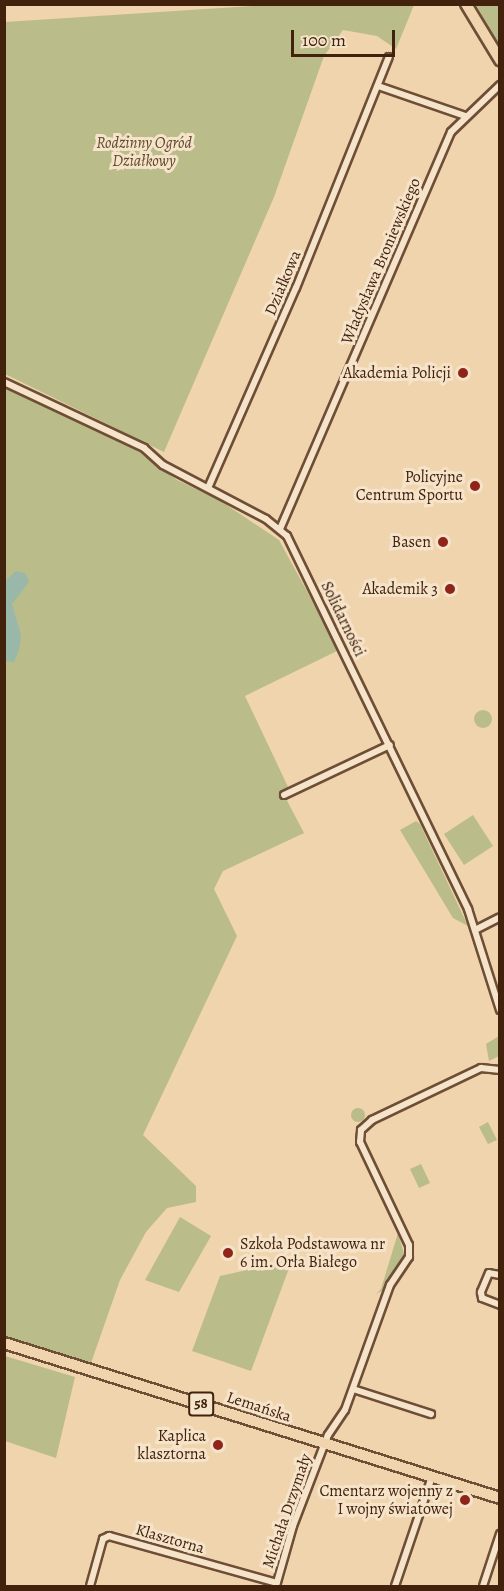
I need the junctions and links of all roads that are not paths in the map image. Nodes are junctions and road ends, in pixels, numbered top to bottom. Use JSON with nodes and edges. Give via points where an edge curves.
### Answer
{"nodes":[{"id":1,"x":466,"y":4,"type":"edge"},
{"id":2,"x":389,"y":57,"type":"dead end"},
{"id":3,"x":499,"y":60,"type":"edge"},
{"id":4,"x":500,"y":85,"type":"edge"},
{"id":5,"x":378,"y":86,"type":"junction"},
{"id":6,"x":465,"y":116,"type":"junction"},
{"id":7,"x":4,"y":382,"type":"edge"},
{"id":8,"x":208,"y":488,"type":"junction"},
{"id":9,"x":280,"y":529,"type":"junction"},
{"id":10,"x":390,"y":744,"type":"junction"},
{"id":11,"x":284,"y":795,"type":"dead end"},
{"id":12,"x":500,"y":917,"type":"edge"},
{"id":13,"x":475,"y":930,"type":"junction"},
{"id":14,"x":500,"y":1010,"type":"edge"},
{"id":15,"x":500,"y":1070,"type":"edge"},
{"id":16,"x":500,"y":1275,"type":"edge"},
{"id":17,"x":500,"y":1305,"type":"edge"},
{"id":18,"x":4,"y":1343,"type":"edge"},
{"id":19,"x":353,"y":1389,"type":"junction"},
{"id":20,"x":431,"y":1414,"type":"dead end"},
{"id":21,"x":324,"y":1444,"type":"junction"},
{"id":22,"x":432,"y":1477,"type":"junction"},
{"id":23,"x":500,"y":1498,"type":"edge"},
{"id":24,"x":500,"y":1534,"type":"edge"},
{"id":25,"x":276,"y":1585,"type":"edge"},
{"id":26,"x":484,"y":1586,"type":"edge"},
{"id":27,"x":90,"y":1587,"type":"edge"},
{"id":28,"x":395,"y":1587,"type":"edge"}],
"edges":[{"from":1,"to":3,"type":"main road"},
{"from":2,"to":5,"type":"street","name":"Działkowa"},
{"from":4,"to":6,"type":"street","name":"Władysława Broniewskiego"},
{"from":5,"to":6,"type":"street"},
{"from":5,"to":8,"type":"street","name":"Działkowa","via":[[296,288]]},
{"from":6,"to":9,"type":"street","name":"Władysława Broniewskiego","via":[[451,132]]},
{"from":7,"to":8,"type":"street","via":[[144,448],[164,465]]},
{"from":8,"to":9,"type":"street"},
{"from":9,"to":10,"type":"street","name":"Solidarności"},
{"from":10,"to":11,"type":"street"},
{"from":10,"to":13,"type":"street","name":"Solidarności"},
{"from":12,"to":13,"type":"street"},
{"from":13,"to":14,"type":"street","name":"Solidarności"},
{"from":15,"to":19,"type":"street","name":"Michała Drzymały","via":[[488,1066],[477,1070],[372,1120],[361,1130],[360,1142],[410,1250],[390,1285]]},
{"from":16,"to":17,"type":"street","via":[[486,1276],[481,1292],[482,1298]]},
{"from":18,"to":21,"type":"main road","name":"Lemańska","number":"58"},
{"from":19,"to":20,"type":"street"},
{"from":19,"to":21,"type":"street","name":"Michała Drzymały"},
{"from":21,"to":22,"type":"main road","name":"Lemańska","number":"58"},
{"from":21,"to":25,"type":"street","name":"Michała Drzymały"},
{"from":22,"to":23,"type":"main road","number":"58"},
{"from":22,"to":28,"type":"street"},
{"from":24,"to":26,"type":"street"},
{"from":25,"to":27,"type":"street","name":"Klasztorna","via":[[109,1536],[104,1539]]}]}
